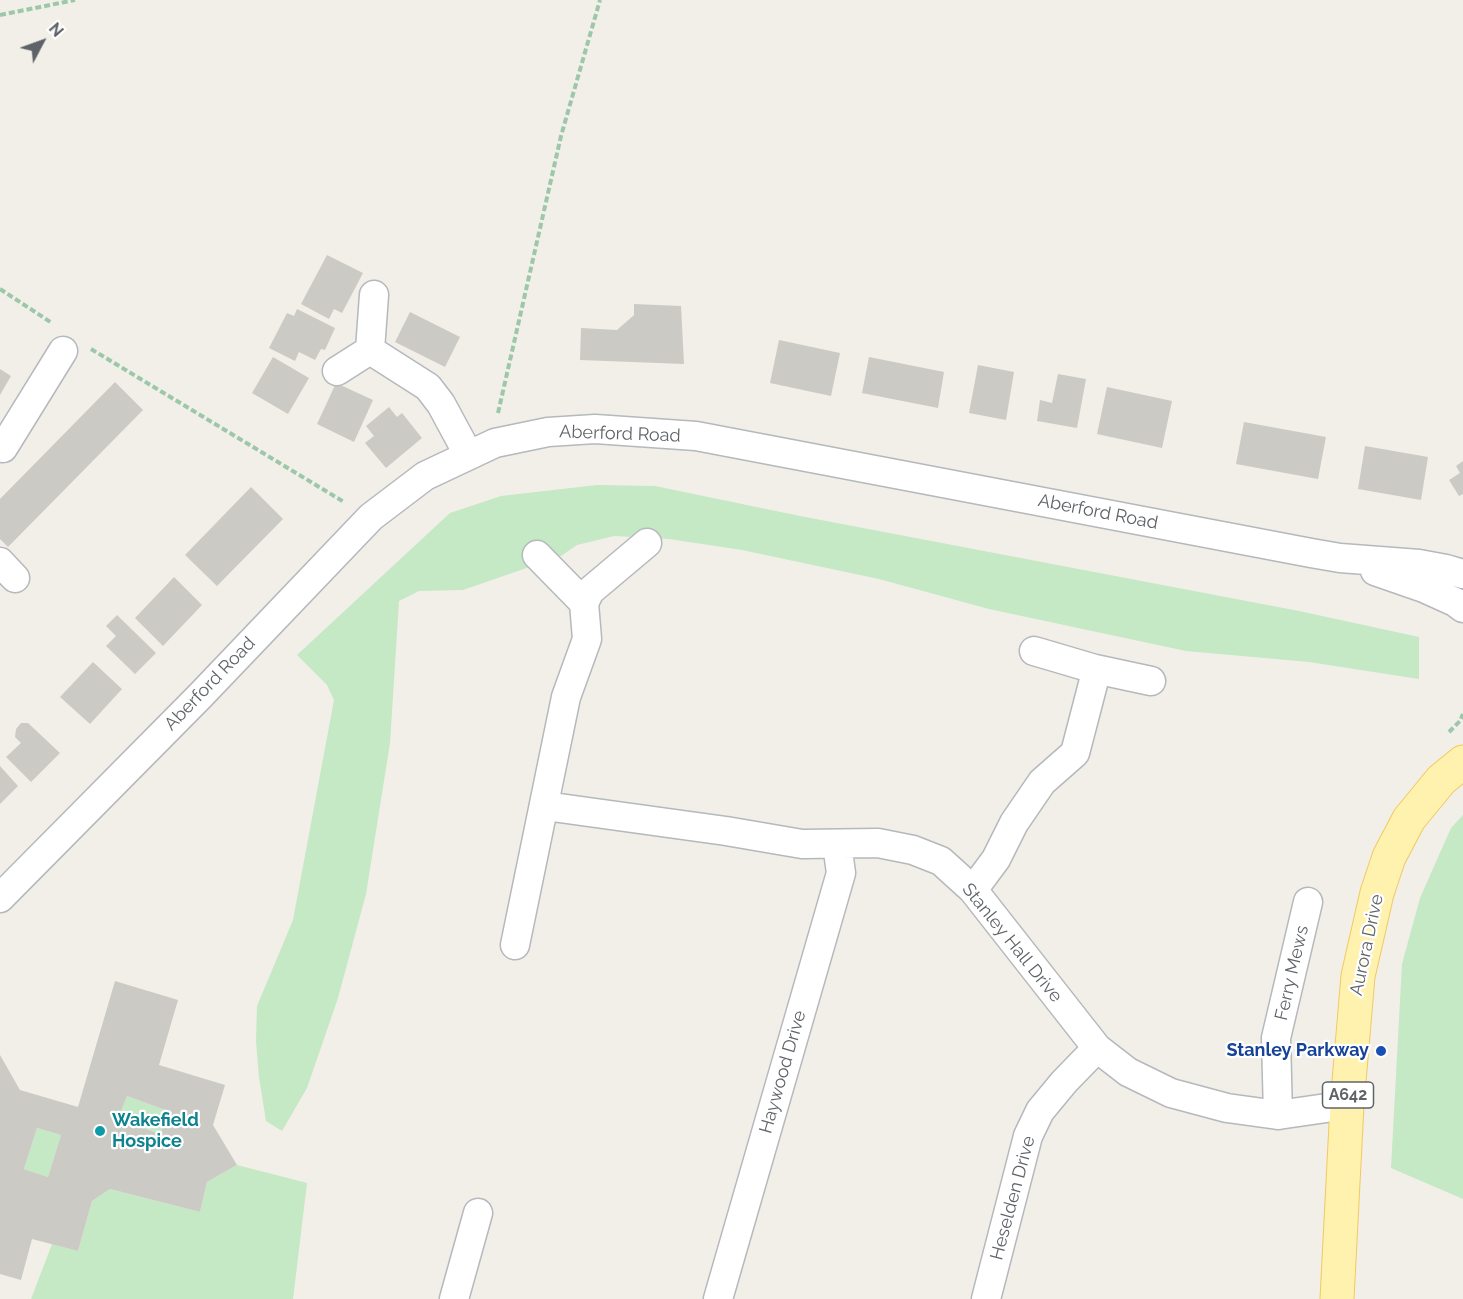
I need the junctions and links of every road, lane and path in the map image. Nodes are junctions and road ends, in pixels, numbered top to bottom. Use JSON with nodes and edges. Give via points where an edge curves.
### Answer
{"nodes":[{"id":1,"x":75,"y":0,"type":"edge"},
{"id":2,"x":600,"y":0,"type":"edge"},
{"id":3,"x":0,"y":15,"type":"edge"},
{"id":4,"x":0,"y":289,"type":"edge"},
{"id":5,"x":374,"y":295,"type":"dead end"},
{"id":6,"x":69,"y":341,"type":"junction"},
{"id":7,"x":370,"y":350,"type":"junction"},
{"id":8,"x":337,"y":371,"type":"dead end"},
{"id":9,"x":495,"y":443,"type":"junction"},
{"id":10,"x":1,"y":448,"type":"edge"},
{"id":11,"x":468,"y":454,"type":"junction"},
{"id":12,"x":371,"y":517,"type":"junction"},
{"id":13,"x":647,"y":543,"type":"dead end"},
{"id":14,"x":537,"y":555,"type":"dead end"},
{"id":15,"x":1340,"y":558,"type":"junction"},
{"id":16,"x":1463,"y":574,"type":"edge"},
{"id":17,"x":584,"y":603,"type":"junction"},
{"id":18,"x":1463,"y":608,"type":"edge"},
{"id":19,"x":1034,"y":651,"type":"dead end"},
{"id":20,"x":1095,"y":669,"type":"junction"},
{"id":21,"x":1151,"y":681,"type":"dead end"},
{"id":22,"x":1463,"y":762,"type":"edge"},
{"id":23,"x":545,"y":806,"type":"junction"},
{"id":24,"x":837,"y":844,"type":"junction"},
{"id":25,"x":973,"y":890,"type":"junction"},
{"id":26,"x":2,"y":894,"type":"edge"},
{"id":27,"x":1308,"y":902,"type":"dead end"},
{"id":28,"x":515,"y":945,"type":"dead end"},
{"id":29,"x":1097,"y":1048,"type":"junction"},
{"id":30,"x":1347,"y":1105,"type":"junction"},
{"id":31,"x":1278,"y":1115,"type":"junction"},
{"id":32,"x":478,"y":1213,"type":"dead end"},
{"id":33,"x":454,"y":1299,"type":"edge"},
{"id":34,"x":718,"y":1299,"type":"edge"},
{"id":35,"x":986,"y":1299,"type":"edge"},
{"id":36,"x":1337,"y":1299,"type":"edge"}],
"edges":[{"from":1,"to":3,"type":"path"},
{"from":2,"to":9,"type":"path","via":[[561,136],[495,428]]},
{"from":4,"to":6,"type":"path"},
{"from":5,"to":7,"type":"street"},
{"from":6,"to":10,"type":"street"},
{"from":6,"to":12,"type":"path"},
{"from":7,"to":8,"type":"street"},
{"from":7,"to":11,"type":"street","via":[[428,387]]},
{"from":9,"to":11,"type":"street","name":"Aberford Road"},
{"from":9,"to":15,"type":"street","name":"Aberford Road","via":[[548,432],[595,429],[696,436]]},
{"from":11,"to":12,"type":"street","name":"Aberford Road","via":[[425,476]]},
{"from":12,"to":26,"type":"street","name":"Aberford Road","via":[[200,696]]},
{"from":13,"to":17,"type":"street","via":[[590,591]]},
{"from":14,"to":17,"type":"street"},
{"from":15,"to":16,"type":"street","via":[[1419,564]]},
{"from":15,"to":18,"type":"street","via":[[1424,588]]},
{"from":17,"to":23,"type":"street","via":[[587,639],[566,698]]},
{"from":19,"to":20,"type":"street"},
{"from":20,"to":21,"type":"street"},
{"from":20,"to":25,"type":"street","via":[[1075,753],[1042,782],[1014,823],[996,860]]},
{"from":22,"to":30,"type":"main road","name":"Aurora Drive","number":"A642","via":[[1441,780],[1409,819],[1389,857],[1358,976]]},
{"from":23,"to":24,"type":"street","name":"Stanley Hall Drive","via":[[802,844]]},
{"from":23,"to":28,"type":"street"},
{"from":24,"to":25,"type":"street","name":"Stanley Hall Drive","via":[[878,843],[913,850],[940,861]]},
{"from":24,"to":34,"type":"street","name":"Haywood Drive","via":[[840,873]]},
{"from":25,"to":29,"type":"street","name":"Stanley Hall Drive"},
{"from":27,"to":31,"type":"street","name":"Ferry Mews","via":[[1276,1038]]},
{"from":29,"to":31,"type":"street","name":"Stanley Hall Drive","via":[[1128,1072],[1171,1093],[1227,1108]]},
{"from":29,"to":35,"type":"street","name":"Heselden Drive","via":[[1040,1111],[1028,1136]]},
{"from":30,"to":31,"type":"street","name":"Stanley Hall Drive"},
{"from":30,"to":36,"type":"main road","name":"Aurora Drive","number":"A642"},
{"from":32,"to":33,"type":"street"}]}
